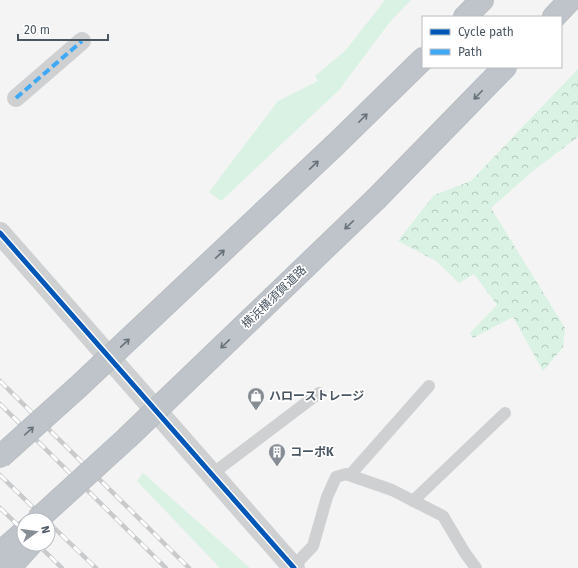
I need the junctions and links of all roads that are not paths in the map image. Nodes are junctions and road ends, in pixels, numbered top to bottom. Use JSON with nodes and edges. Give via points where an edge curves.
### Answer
{"nodes":[{"id":1,"x":482,"y":0,"type":"edge"},
{"id":2,"x":570,"y":0,"type":"edge"},
{"id":3,"x":466,"y":16,"type":"edge"},
{"id":4,"x":555,"y":16,"type":"edge"},
{"id":5,"x":82,"y":41,"type":"dead end"},
{"id":6,"x":422,"y":60,"type":"edge"},
{"id":7,"x":504,"y":68,"type":"edge"},
{"id":8,"x":16,"y":98,"type":"dead end"},
{"id":9,"x":0,"y":233,"type":"edge"},
{"id":10,"x":429,"y":386,"type":"dead end"},
{"id":11,"x":320,"y":393,"type":"dead end"},
{"id":12,"x":505,"y":413,"type":"dead end"},
{"id":13,"x":127,"y":438,"type":"junction"},
{"id":14,"x":0,"y":457,"type":"edge"},
{"id":15,"x":212,"y":474,"type":"junction"},
{"id":16,"x":350,"y":475,"type":"junction"},
{"id":17,"x":412,"y":500,"type":"junction"},
{"id":18,"x":46,"y":512,"type":"edge"},
{"id":19,"x":56,"y":516,"type":"edge"},
{"id":20,"x":16,"y":539,"type":"edge"},
{"id":21,"x":24,"y":552,"type":"edge"},
{"id":22,"x":0,"y":553,"type":"edge"},
{"id":23,"x":9,"y":568,"type":"edge"},
{"id":24,"x":293,"y":568,"type":"edge"},
{"id":25,"x":476,"y":568,"type":"edge"}],
"edges":[{"from":1,"to":3,"type":"highway"},
{"from":2,"to":4,"type":"highway"},
{"from":5,"to":8,"type":"street"},
{"from":14,"to":6,"type":"highway","one_way":true,"bridge":true,"via":[[78,387]]},
{"from":7,"to":13,"type":"highway","name":"横浜横須賀道路","one_way":true,"bridge":true,"via":[[377,198]]},
{"from":9,"to":15,"type":"street"},
{"from":10,"to":16,"type":"lane"},
{"from":11,"to":15,"type":"lane"},
{"from":12,"to":17,"type":"lane"},
{"from":13,"to":18,"type":"highway","name":"横浜横須賀道路","bridge":true},
{"from":13,"to":19,"type":"highway","bridge":true},
{"from":15,"to":24,"type":"street"},
{"from":16,"to":17,"type":"lane"},
{"from":16,"to":24,"type":"lane","via":[[336,477],[327,497],[313,546]]},
{"from":17,"to":25,"type":"lane","via":[[443,516]]},
{"from":20,"to":22,"type":"highway"},
{"from":21,"to":23,"type":"highway"}]}
